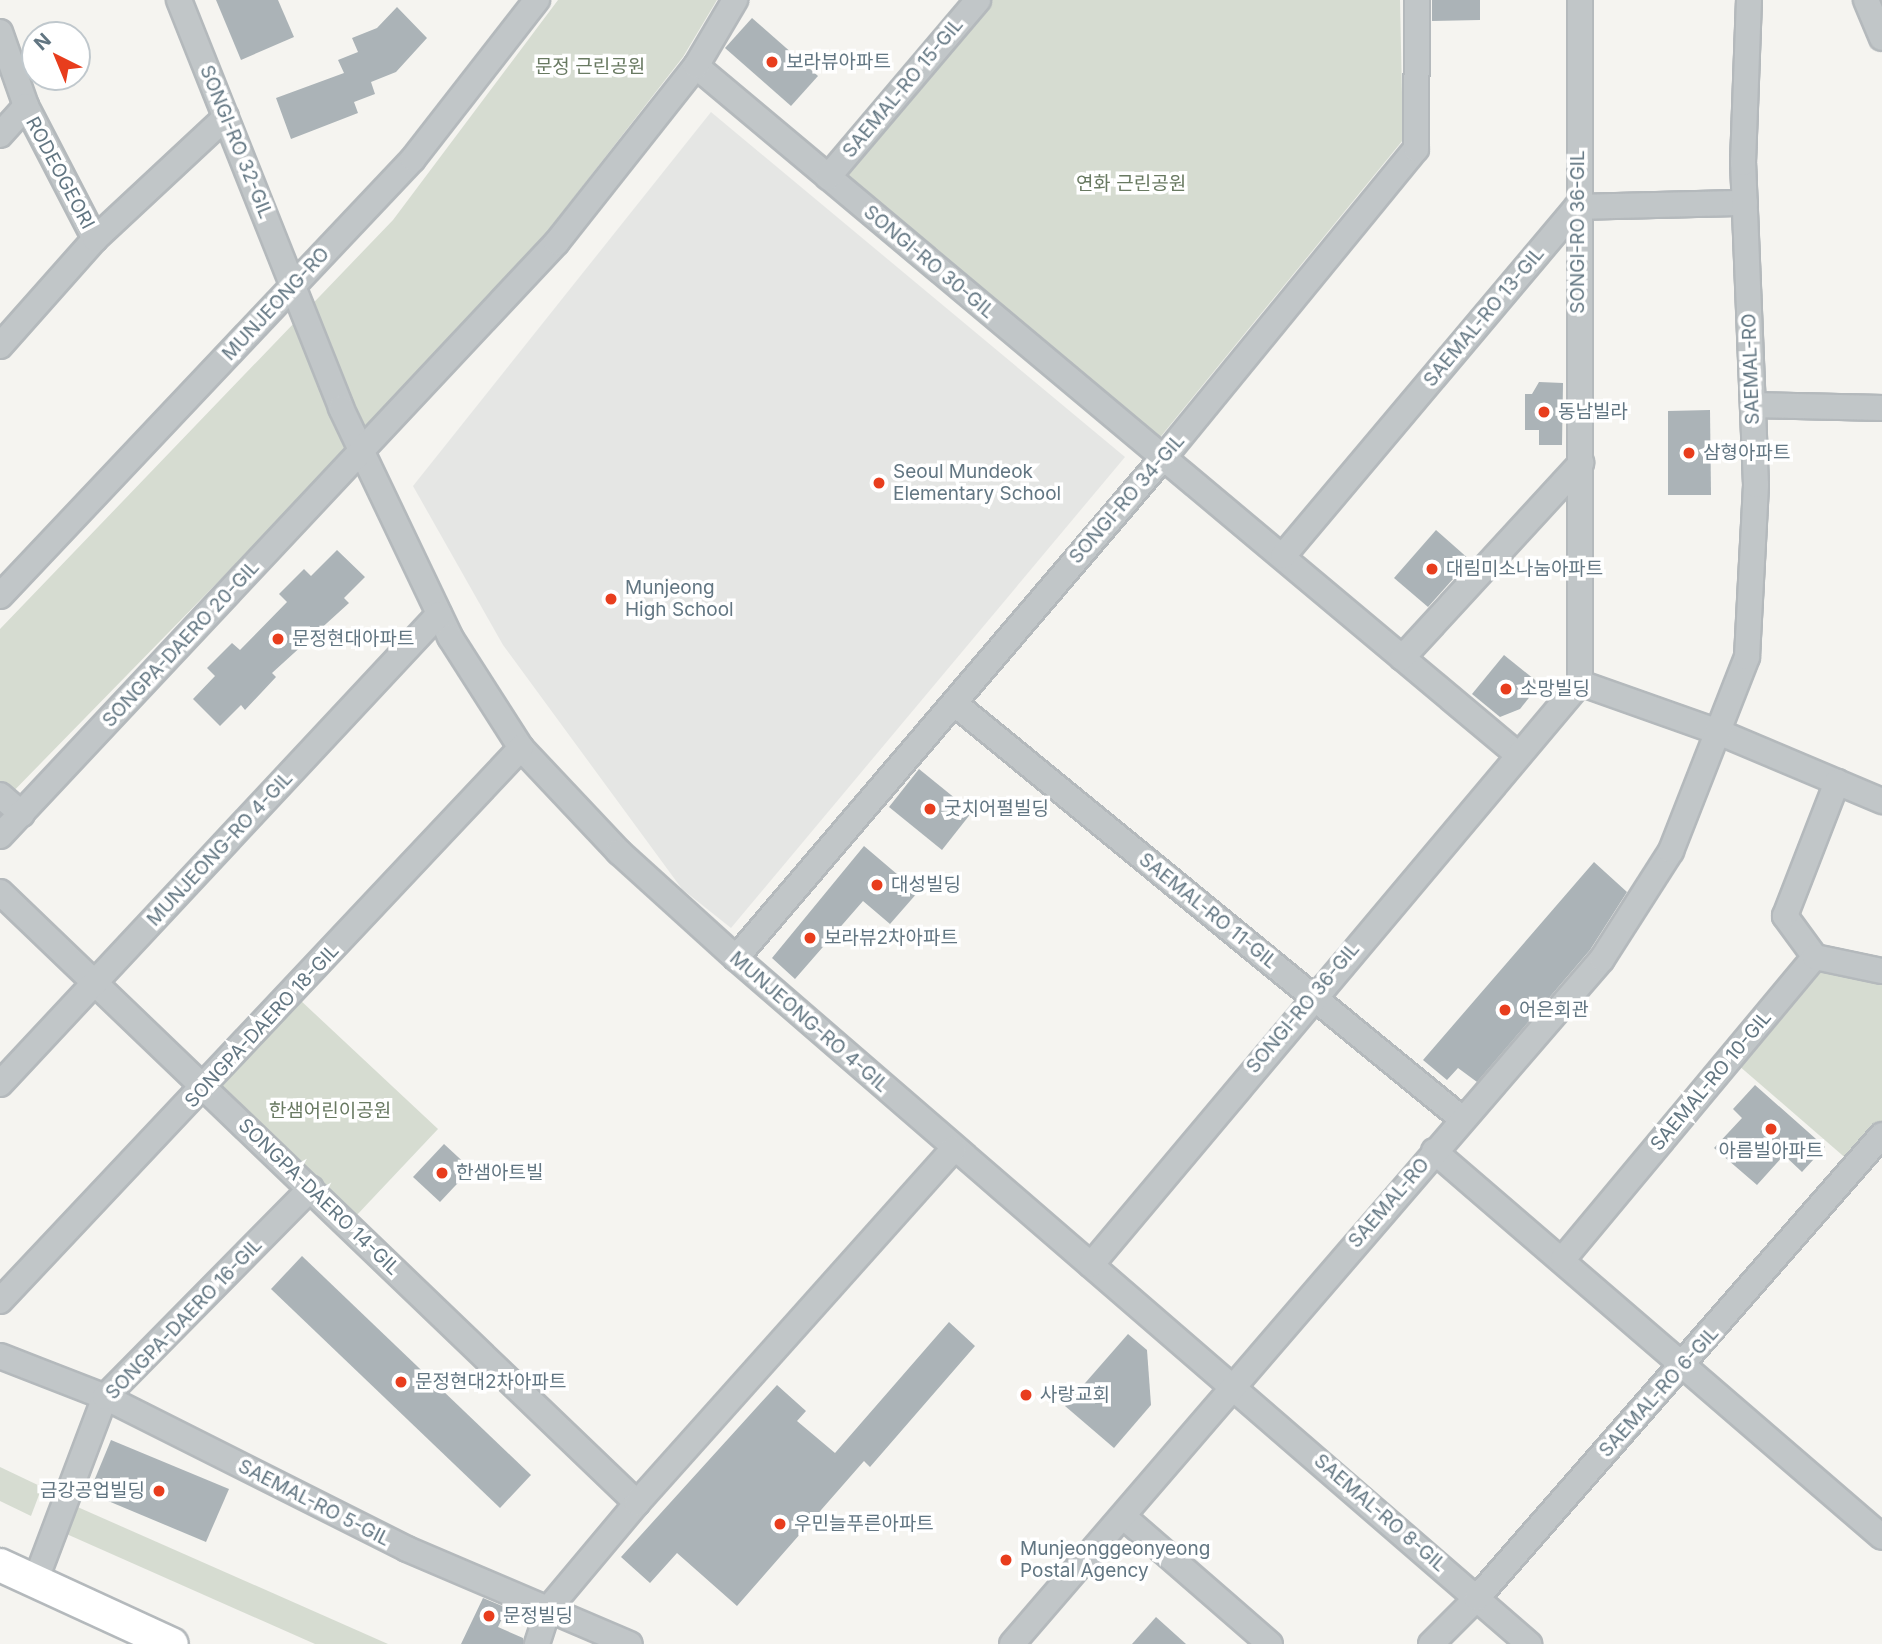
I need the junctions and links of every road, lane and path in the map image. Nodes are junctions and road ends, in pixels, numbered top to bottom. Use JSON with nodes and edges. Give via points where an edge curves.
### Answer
{"nodes":[{"id":1,"x":179,"y":0,"type":"edge"},
{"id":2,"x":537,"y":0,"type":"edge"},
{"id":3,"x":735,"y":0,"type":"edge"},
{"id":4,"x":978,"y":0,"type":"edge"},
{"id":5,"x":1417,"y":0,"type":"edge"},
{"id":6,"x":1580,"y":0,"type":"edge"},
{"id":7,"x":1749,"y":0,"type":"edge"},
{"id":8,"x":1866,"y":0,"type":"edge"},
{"id":9,"x":0,"y":32,"type":"edge"},
{"id":10,"x":1882,"y":38,"type":"edge"},
{"id":11,"x":696,"y":66,"type":"junction"},
{"id":12,"x":26,"y":106,"type":"junction"},
{"id":13,"x":226,"y":117,"type":"junction"},
{"id":14,"x":0,"y":135,"type":"edge"},
{"id":15,"x":828,"y":177,"type":"junction"},
{"id":16,"x":1745,"y":203,"type":"junction"},
{"id":17,"x":1577,"y":206,"type":"junction"},
{"id":18,"x":95,"y":239,"type":"junction"},
{"id":19,"x":294,"y":285,"type":"junction"},
{"id":20,"x":0,"y":346,"type":"edge"},
{"id":21,"x":1753,"y":405,"type":"junction"},
{"id":22,"x":1882,"y":408,"type":"edge"},
{"id":23,"x":362,"y":451,"type":"junction"},
{"id":24,"x":1163,"y":458,"type":"junction"},
{"id":25,"x":1581,"y":463,"type":"junction"},
{"id":26,"x":1283,"y":556,"type":"junction"},
{"id":27,"x":3,"y":586,"type":"edge"},
{"id":28,"x":439,"y":614,"type":"junction"},
{"id":29,"x":1402,"y":658,"type":"junction"},
{"id":30,"x":1580,"y":683,"type":"junction"},
{"id":31,"x":954,"y":702,"type":"junction"},
{"id":32,"x":1721,"y":733,"type":"junction"},
{"id":33,"x":521,"y":748,"type":"junction"},
{"id":34,"x":1517,"y":754,"type":"junction"},
{"id":35,"x":1837,"y":782,"type":"junction"},
{"id":36,"x":0,"y":794,"type":"edge"},
{"id":37,"x":1882,"y":801,"type":"edge"},
{"id":38,"x":22,"y":814,"type":"junction"},
{"id":39,"x":0,"y":836,"type":"edge"},
{"id":40,"x":0,"y":892,"type":"edge"},
{"id":41,"x":1815,"y":957,"type":"junction"},
{"id":42,"x":736,"y":958,"type":"junction"},
{"id":43,"x":1882,"y":971,"type":"edge"},
{"id":44,"x":93,"y":985,"type":"junction"},
{"id":45,"x":1313,"y":997,"type":"junction"},
{"id":46,"x":0,"y":1084,"type":"edge"},
{"id":47,"x":205,"y":1088,"type":"junction"},
{"id":48,"x":1462,"y":1119,"type":"junction"},
{"id":49,"x":1882,"y":1135,"type":"edge"},
{"id":50,"x":954,"y":1149,"type":"junction"},
{"id":51,"x":1434,"y":1151,"type":"junction"},
{"id":52,"x":311,"y":1188,"type":"junction"},
{"id":53,"x":1563,"y":1259,"type":"junction"},
{"id":54,"x":1091,"y":1265,"type":"junction"},
{"id":55,"x":0,"y":1301,"type":"edge"},
{"id":56,"x":0,"y":1356,"type":"edge"},
{"id":57,"x":1685,"y":1364,"type":"junction"},
{"id":58,"x":1231,"y":1384,"type":"junction"},
{"id":59,"x":104,"y":1397,"type":"junction"},
{"id":60,"x":637,"y":1503,"type":"junction"},
{"id":61,"x":1125,"y":1518,"type":"junction"},
{"id":62,"x":1882,"y":1537,"type":"edge"},
{"id":63,"x":0,"y":1565,"type":"edge"},
{"id":64,"x":35,"y":1582,"type":"junction"},
{"id":65,"x":1477,"y":1598,"type":"junction"},
{"id":66,"x":550,"y":1608,"type":"junction"},
{"id":67,"x":172,"y":1644,"type":"edge"},
{"id":68,"x":537,"y":1644,"type":"edge"},
{"id":69,"x":630,"y":1644,"type":"edge"},
{"id":70,"x":1012,"y":1644,"type":"edge"},
{"id":71,"x":1270,"y":1644,"type":"edge"},
{"id":72,"x":1431,"y":1644,"type":"edge"},
{"id":73,"x":1529,"y":1644,"type":"edge"}],
"edges":[{"from":1,"to":13,"type":"street","name":"SONGI-RO 32-GIL"},
{"from":2,"to":19,"type":"street","name":"MUNJEONG-RO","via":[[413,159]]},
{"from":3,"to":11,"type":"street"},
{"from":4,"to":15,"type":"street","name":"SAEMAL-RO 15-GIL"},
{"from":5,"to":24,"type":"street","name":"SONGI-RO 34-GIL","via":[[1416,149]]},
{"from":6,"to":17,"type":"street","name":"SONGI-RO 36-GIL"},
{"from":7,"to":16,"type":"street","name":"SAEMAL-RO"},
{"from":8,"to":10,"type":"street"},
{"from":9,"to":12,"type":"street","name":"RODEOGEORI"},
{"from":11,"to":15,"type":"street","name":"SONGI-RO 30-GIL"},
{"from":11,"to":23,"type":"street","via":[[557,242]]},
{"from":12,"to":14,"type":"street"},
{"from":12,"to":18,"type":"street","name":"RODEOGEORI"},
{"from":13,"to":18,"type":"street"},
{"from":13,"to":19,"type":"street","name":"SONGI-RO 32-GIL"},
{"from":15,"to":24,"type":"street","name":"SONGI-RO 30-GIL"},
{"from":16,"to":17,"type":"street"},
{"from":16,"to":21,"type":"street","name":"SAEMAL-RO"},
{"from":17,"to":25,"type":"street","name":"SONGI-RO 36-GIL"},
{"from":17,"to":26,"type":"street","name":"SAEMAL-RO 13-GIL"},
{"from":18,"to":20,"type":"street"},
{"from":19,"to":23,"type":"street","name":"MUNJEONG-RO 4-GIL"},
{"from":19,"to":27,"type":"street","name":"MUNJEONG-RO"},
{"from":21,"to":22,"type":"street"},
{"from":21,"to":32,"type":"street","name":"SAEMAL-RO","via":[[1756,485],[1747,657]]},
{"from":23,"to":28,"type":"street","name":"MUNJEONG-RO 4-GIL"},
{"from":23,"to":38,"type":"street","name":"SONGPA-DAERO 20-GIL"},
{"from":24,"to":26,"type":"street"},
{"from":24,"to":31,"type":"street","name":"SONGI-RO 34-GIL"},
{"from":25,"to":29,"type":"street"},
{"from":25,"to":30,"type":"street","name":"SONGI-RO 36-GIL"},
{"from":26,"to":29,"type":"street"},
{"from":28,"to":33,"type":"street","name":"MUNJEONG-RO 4-GIL"},
{"from":28,"to":44,"type":"street","name":"MUNJEONG-RO 4-GIL"},
{"from":29,"to":34,"type":"street"},
{"from":30,"to":32,"type":"street"},
{"from":30,"to":34,"type":"street","name":"SONGI-RO 36-GIL"},
{"from":31,"to":42,"type":"street","name":"SONGI-RO 34-GIL"},
{"from":31,"to":45,"type":"street","name":"SAEMAL-RO 11-GIL"},
{"from":32,"to":35,"type":"street"},
{"from":32,"to":48,"type":"street","name":"SAEMAL-RO","via":[[1671,851],[1602,959]]},
{"from":33,"to":42,"type":"street","name":"MUNJEONG-RO 4-GIL","via":[[619,852]]},
{"from":33,"to":47,"type":"street","name":"SONGPA-DAERO 18-GIL"},
{"from":34,"to":45,"type":"street","name":"SONGI-RO 36-GIL"},
{"from":35,"to":37,"type":"street"},
{"from":35,"to":41,"type":"street","via":[[1785,916]]},
{"from":36,"to":38,"type":"street"},
{"from":38,"to":39,"type":"street","name":"SONGPA-DAERO 20-GIL"},
{"from":40,"to":44,"type":"street","name":"SONGPA-DAERO 14-GIL"},
{"from":41,"to":43,"type":"street"},
{"from":41,"to":53,"type":"street","name":"SAEMAL-RO 10-GIL"},
{"from":42,"to":50,"type":"street","name":"MUNJEONG-RO 4-GIL"},
{"from":44,"to":46,"type":"street","name":"MUNJEONG-RO 4-GIL"},
{"from":44,"to":47,"type":"street","name":"SONGPA-DAERO 14-GIL"},
{"from":45,"to":48,"type":"street","name":"SAEMAL-RO 11-GIL"},
{"from":45,"to":54,"type":"street","name":"SONGI-RO 36-GIL"},
{"from":47,"to":52,"type":"street","name":"SONGPA-DAERO 14-GIL"},
{"from":47,"to":55,"type":"street","name":"SONGPA-DAERO 18-GIL"},
{"from":48,"to":51,"type":"street","name":"SAEMAL-RO"},
{"from":49,"to":57,"type":"street","name":"SAEMAL-RO 6-GIL"},
{"from":50,"to":54,"type":"street","name":"MUNJEONG-RO 4-GIL"},
{"from":50,"to":60,"type":"street"},
{"from":51,"to":53,"type":"street"},
{"from":51,"to":58,"type":"street","name":"SAEMAL-RO"},
{"from":52,"to":59,"type":"street","name":"SONGPA-DAERO 16-GIL"},
{"from":52,"to":60,"type":"street","name":"SONGPA-DAERO 14-GIL"},
{"from":53,"to":57,"type":"street"},
{"from":54,"to":58,"type":"street","name":"MUNJEONG-RO 4-GIL"},
{"from":56,"to":59,"type":"street","name":"SAEMAL-RO 5-GIL"},
{"from":57,"to":62,"type":"street"},
{"from":57,"to":65,"type":"street","name":"SAEMAL-RO 6-GIL"},
{"from":58,"to":61,"type":"street","name":"SAEMAL-RO"},
{"from":58,"to":65,"type":"street","name":"SAEMAL-RO 8-GIL"},
{"from":59,"to":64,"type":"street","name":"SONGPA-DAERO 16-GIL"},
{"from":59,"to":66,"type":"street","name":"SAEMAL-RO 5-GIL","via":[[407,1549]]},
{"from":60,"to":66,"type":"street"},
{"from":61,"to":70,"type":"street","name":"SAEMAL-RO"},
{"from":61,"to":71,"type":"street"},
{"from":63,"to":64,"type":"main road"},
{"from":64,"to":67,"type":"main road"},
{"from":65,"to":72,"type":"street","name":"SAEMAL-RO 6-GIL"},
{"from":65,"to":73,"type":"street","name":"SAEMAL-RO 8-GIL"},
{"from":66,"to":68,"type":"street"},
{"from":66,"to":69,"type":"street","name":"SAEMAL-RO 5-GIL"}]}
